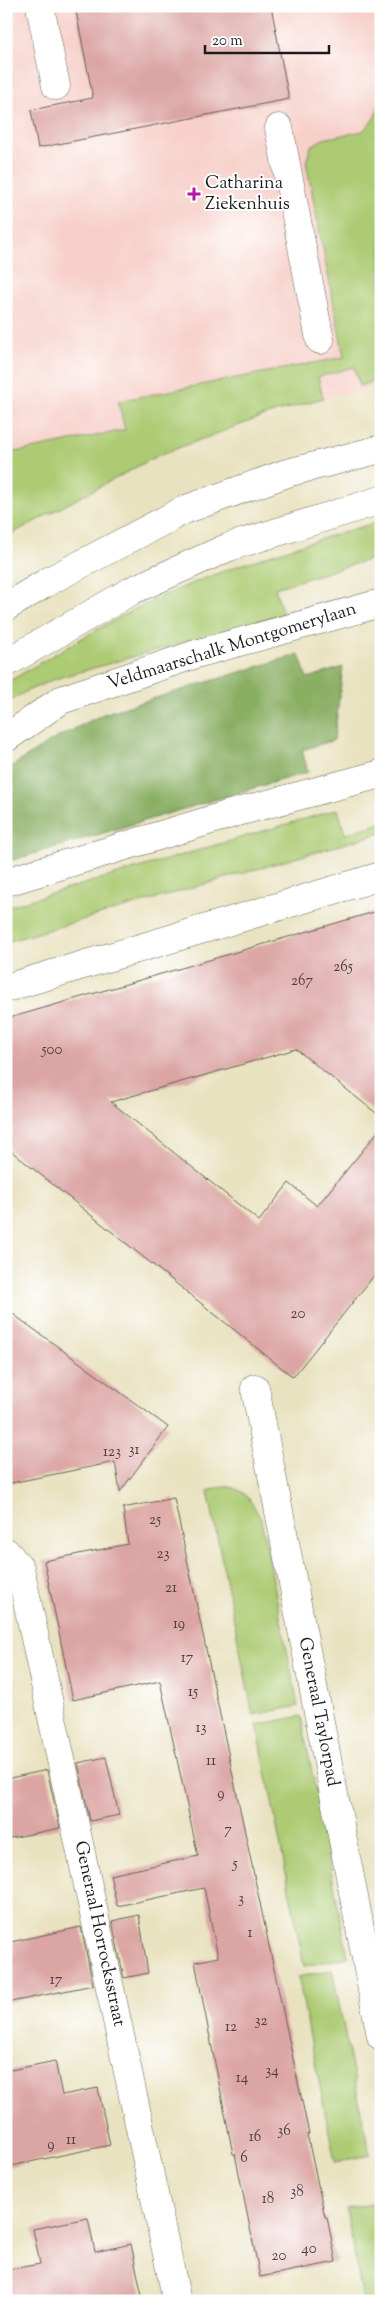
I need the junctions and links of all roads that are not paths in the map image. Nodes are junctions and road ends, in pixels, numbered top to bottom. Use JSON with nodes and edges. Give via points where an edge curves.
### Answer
{"nodes":[{"id":1,"x":40,"y":6,"type":"edge"},
{"id":2,"x":56,"y":86,"type":"dead end"},
{"id":3,"x":279,"y":128,"type":"dead end"},
{"id":4,"x":320,"y":340,"type":"dead end"},
{"id":5,"x":381,"y":449,"type":"edge"},
{"id":6,"x":381,"y":500,"type":"edge"},
{"id":7,"x":381,"y":603,"type":"edge"},
{"id":8,"x":6,"y":607,"type":"edge"},
{"id":9,"x":6,"y":663,"type":"edge"},
{"id":10,"x":6,"y":738,"type":"edge"},
{"id":11,"x":381,"y":774,"type":"edge"},
{"id":12,"x":381,"y":876,"type":"edge"},
{"id":13,"x":6,"y":882,"type":"edge"},
{"id":14,"x":6,"y":988,"type":"edge"},
{"id":15,"x":255,"y":1388,"type":"dead end"},
{"id":16,"x":13,"y":1560,"type":"edge"},
{"id":17,"x":381,"y":2036,"type":"edge"},
{"id":18,"x":176,"y":2301,"type":"edge"}],
"edges":[{"from":1,"to":2,"type":"street"},
{"from":3,"to":4,"type":"street"},
{"from":5,"to":8,"type":"street","via":[[287,473],[184,510]]},
{"from":6,"to":9,"type":"street","via":[[229,547],[133,590]]},
{"from":7,"to":10,"type":"street","name":"Veldmaarschalk Montgomerylaan","via":[[196,654],[61,700]]},
{"from":11,"to":13,"type":"street","via":[[234,813]]},
{"from":12,"to":14,"type":"street"},
{"from":15,"to":17,"type":"street","name":"Generaal Taylorpad"},
{"from":16,"to":18,"type":"street","name":"Generaal Horrocksstraat"}]}
